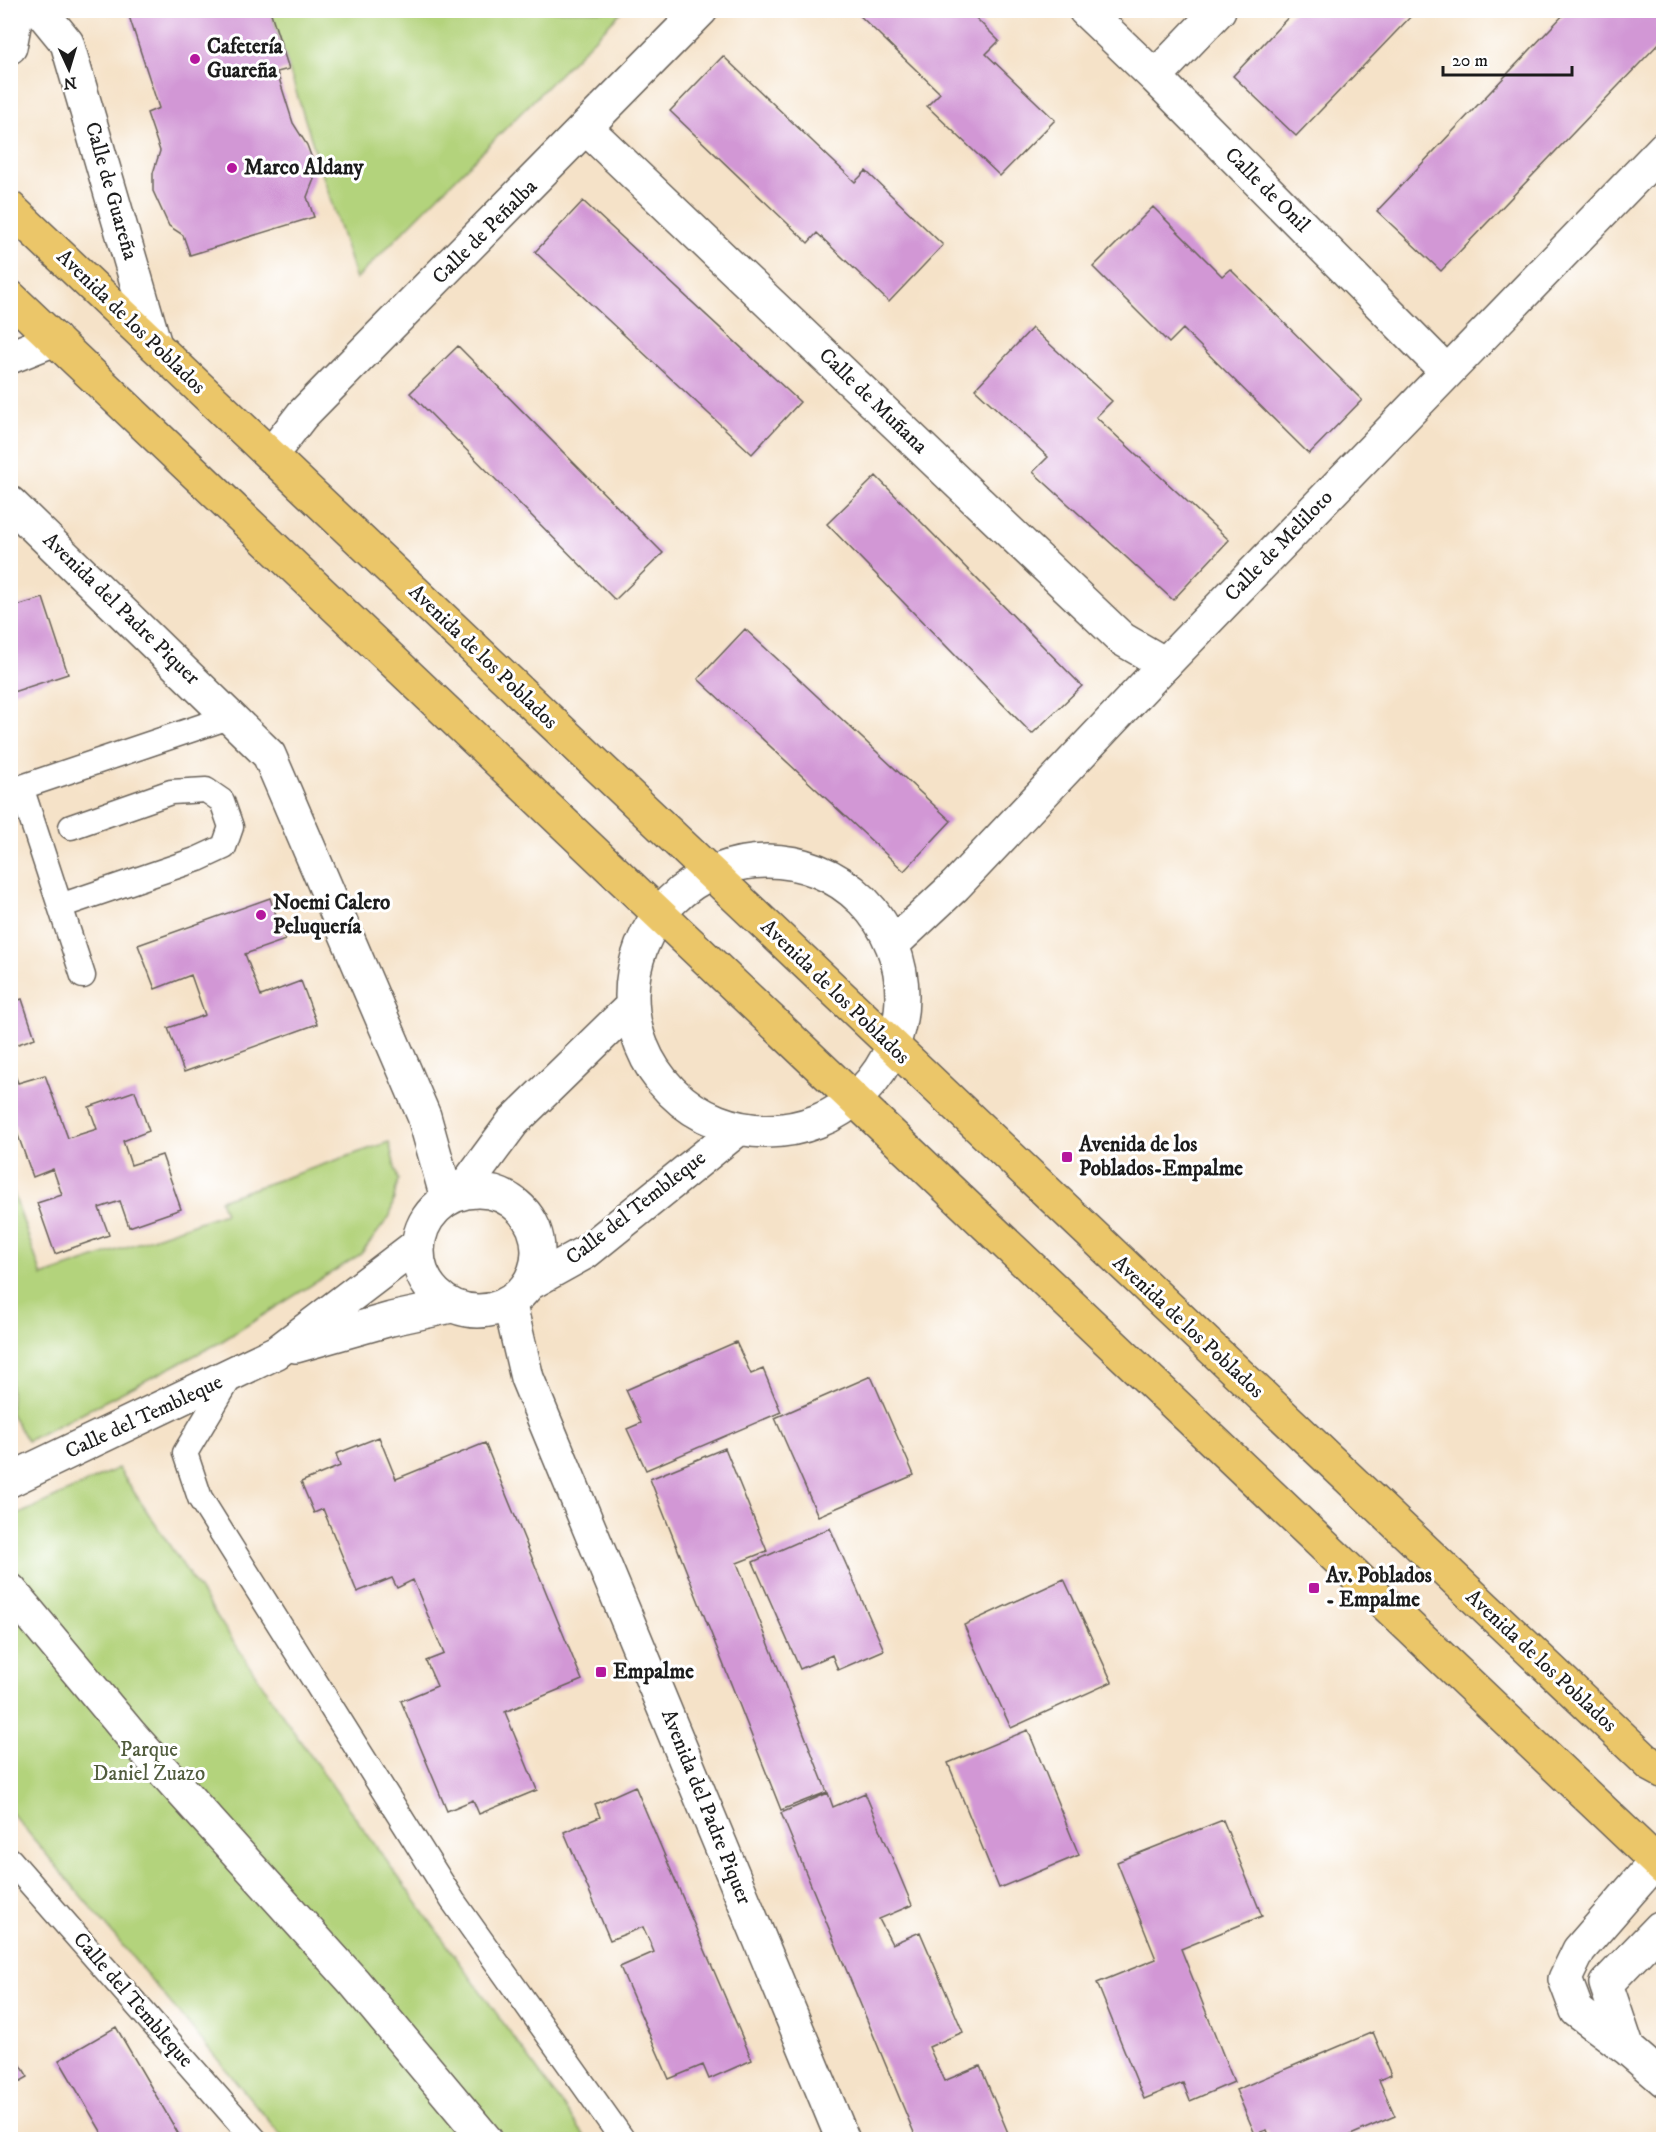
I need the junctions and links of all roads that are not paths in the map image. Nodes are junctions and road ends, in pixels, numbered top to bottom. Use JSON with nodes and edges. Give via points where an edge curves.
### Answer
{"nodes":[{"id":1,"x":17,"y":10,"type":"edge"},
{"id":2,"x":40,"y":10,"type":"edge"},
{"id":3,"x":701,"y":10,"type":"edge"},
{"id":4,"x":1085,"y":10,"type":"edge"},
{"id":5,"x":1220,"y":10,"type":"edge"},
{"id":6,"x":10,"y":47,"type":"edge"},
{"id":7,"x":1155,"y":77,"type":"junction"},
{"id":8,"x":587,"y":129,"type":"junction"},
{"id":9,"x":1664,"y":148,"type":"edge"},
{"id":10,"x":10,"y":208,"type":"edge"},
{"id":11,"x":10,"y":297,"type":"edge"},
{"id":12,"x":55,"y":339,"type":"junction"},
{"id":13,"x":155,"y":345,"type":"junction"},
{"id":14,"x":10,"y":357,"type":"edge"},
{"id":15,"x":1447,"y":372,"type":"junction"},
{"id":16,"x":271,"y":455,"type":"junction"},
{"id":17,"x":10,"y":503,"type":"edge"},
{"id":18,"x":1165,"y":664,"type":"junction"},
{"id":19,"x":232,"y":716,"type":"junction"},
{"id":20,"x":16,"y":789,"type":"edge"},
{"id":21,"x":71,"y":827,"type":"dead end"},
{"id":22,"x":709,"y":872,"type":"junction"},
{"id":23,"x":60,"y":906,"type":"junction"},
{"id":24,"x":657,"y":914,"type":"junction"},
{"id":25,"x":894,"y":944,"type":"junction"},
{"id":26,"x":83,"y":976,"type":"dead end"},
{"id":27,"x":630,"y":1008,"type":"junction"},
{"id":28,"x":894,"y":1048,"type":"junction"},
{"id":29,"x":855,"y":1101,"type":"junction"},
{"id":30,"x":737,"y":1130,"type":"junction"},
{"id":31,"x":455,"y":1194,"type":"junction"},
{"id":32,"x":417,"y":1245,"type":"junction"},
{"id":33,"x":532,"y":1282,"type":"junction"},
{"id":34,"x":510,"y":1305,"type":"junction"},
{"id":35,"x":451,"y":1306,"type":"junction"},
{"id":36,"x":277,"y":1352,"type":"junction"},
{"id":37,"x":231,"y":1376,"type":"junction"},
{"id":38,"x":10,"y":1480,"type":"edge"},
{"id":39,"x":10,"y":1590,"type":"edge"},
{"id":40,"x":1664,"y":1772,"type":"edge"},
{"id":41,"x":10,"y":1860,"type":"edge"},
{"id":42,"x":1661,"y":1861,"type":"edge"},
{"id":43,"x":1664,"y":1928,"type":"edge"},
{"id":44,"x":1628,"y":2049,"type":"junction"},
{"id":45,"x":1664,"y":2080,"type":"edge"},
{"id":46,"x":255,"y":2139,"type":"edge"},
{"id":47,"x":486,"y":2139,"type":"edge"},
{"id":48,"x":623,"y":2139,"type":"edge"},
{"id":49,"x":843,"y":2139,"type":"edge"}],
"edges":[{"from":1,"to":6,"type":"street"},
{"from":2,"to":13,"type":"street","name":"Calle de Guareña","via":[[67,43]]},
{"from":3,"to":8,"type":"street","name":"Calle de Peñalba"},
{"from":4,"to":7,"type":"street","name":"Calle de Onil"},
{"from":5,"to":7,"type":"street"},
{"from":7,"to":15,"type":"street","name":"Calle de Onil"},
{"from":8,"to":16,"type":"street","name":"Calle de Peñalba","via":[[302,415]]},
{"from":8,"to":18,"type":"street","name":"Calle de Muñana","via":[[1122,639]]},
{"from":9,"to":15,"type":"street","name":"Calle de Meliloto"},
{"from":10,"to":13,"type":"main road","name":"Avenida de los Poblados"},
{"from":11,"to":12,"type":"main road"},
{"from":12,"to":14,"type":"street"},
{"from":12,"to":24,"type":"main road"},
{"from":13,"to":16,"type":"main road","name":"Avenida de los Poblados"},
{"from":15,"to":18,"type":"street","name":"Calle de Meliloto"},
{"from":16,"to":22,"type":"main road","name":"Avenida de los Poblados"},
{"from":17,"to":19,"type":"street","name":"Avenida del Padre Piquer"},
{"from":18,"to":25,"type":"street","name":"Calle de Meliloto","via":[[955,886]]},
{"from":19,"to":20,"type":"lane"},
{"from":19,"to":31,"type":"street","name":"Avenida del Padre Piquer","via":[[269,755]]},
{"from":20,"to":23,"type":"lane"},
{"from":21,"to":23,"type":"lane","via":[[171,792],[206,790],[222,801],[231,827],[224,847],[207,855]]},
{"from":22,"to":24,"type":"street"},
{"from":22,"to":25,"type":"street","via":[[763,859],[817,869],[863,898]]},
{"from":22,"to":28,"type":"main road","name":"Avenida de los Poblados"},
{"from":23,"to":26,"type":"lane"},
{"from":24,"to":27,"type":"street","via":[[635,959]]},
{"from":24,"to":29,"type":"main road"},
{"from":25,"to":28,"type":"street","via":[[904,996]]},
{"from":27,"to":30,"type":"street","via":[[647,1062],[685,1105]]},
{"from":27,"to":31,"type":"street","via":[[513,1122]]},
{"from":28,"to":29,"type":"street"},
{"from":28,"to":40,"type":"main road","name":"Avenida de los Poblados","via":[[1634,1749]]},
{"from":29,"to":30,"type":"street","via":[[820,1122],[779,1132]]},
{"from":29,"to":42,"type":"main road"},
{"from":30,"to":33,"type":"street","name":"Calle del Tembleque","via":[[586,1252]]},
{"from":31,"to":32,"type":"street","via":[[426,1218]]},
{"from":31,"to":33,"type":"street","via":[[498,1192],[528,1214],[540,1247]]},
{"from":32,"to":35,"type":"street","via":[[424,1281]]},
{"from":32,"to":36,"type":"street","name":"Calle del Tembleque"},
{"from":33,"to":34,"type":"street"},
{"from":34,"to":35,"type":"street","via":[[480,1313]]},
{"from":34,"to":49,"type":"street","name":"Avenida del Padre Piquer","via":[[527,1378]]},
{"from":35,"to":36,"type":"street","name":"Calle del Tembleque"},
{"from":36,"to":37,"type":"street","name":"Calle del Tembleque"},
{"from":37,"to":38,"type":"street","name":"Calle del Tembleque"},
{"from":37,"to":48,"type":"lane","via":[[185,1453],[200,1498],[453,1901]]},
{"from":39,"to":47,"type":"street","via":[[130,1734],[354,1982]]},
{"from":41,"to":46,"type":"lane","name":"Calle del Tembleque"},
{"from":42,"to":44,"type":"street","via":[[1579,1950],[1564,1979],[1577,2011]]},
{"from":43,"to":44,"type":"street","via":[[1606,1984]]},
{"from":44,"to":45,"type":"street"}]}
